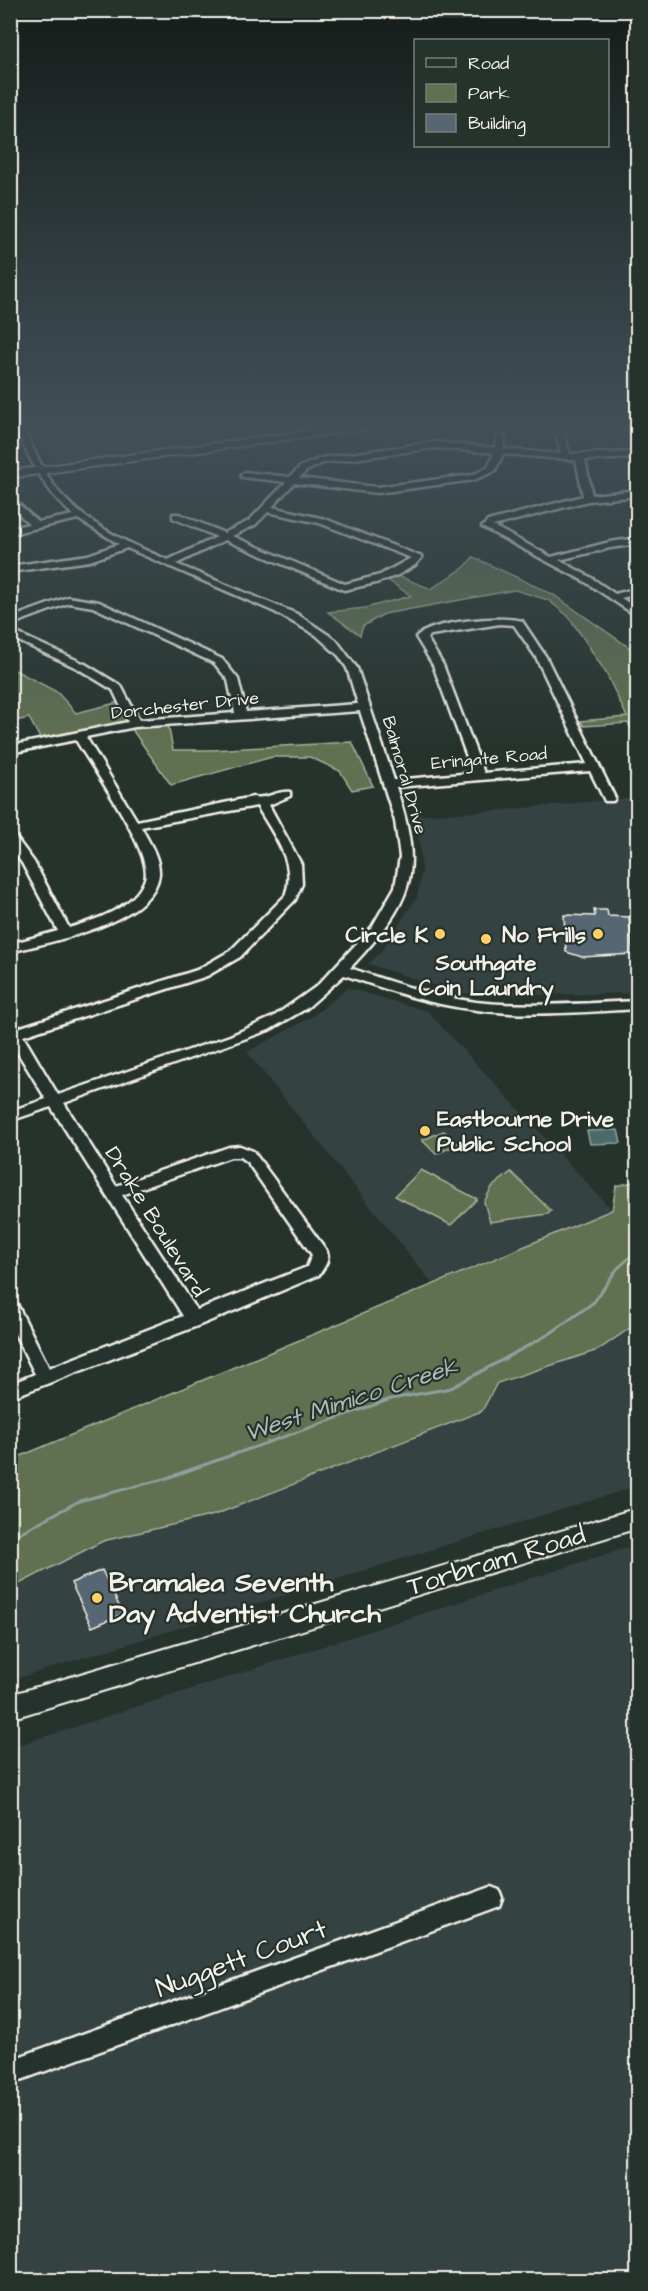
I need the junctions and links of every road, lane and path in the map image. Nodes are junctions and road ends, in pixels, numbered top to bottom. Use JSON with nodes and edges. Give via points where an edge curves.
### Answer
{"nodes":[{"id":1,"x":108,"y":533,"type":"edge"},
{"id":2,"x":213,"y":533,"type":"edge"},
{"id":3,"x":233,"y":533,"type":"edge"},
{"id":4,"x":353,"y":533,"type":"edge"},
{"id":5,"x":498,"y":533,"type":"edge"},
{"id":6,"x":224,"y":538,"type":"junction"},
{"id":7,"x":638,"y":541,"type":"edge"},
{"id":8,"x":128,"y":545,"type":"junction"},
{"id":9,"x":549,"y":560,"type":"junction"},
{"id":10,"x":170,"y":563,"type":"junction"},
{"id":11,"x":10,"y":569,"type":"edge"},
{"id":12,"x":638,"y":591,"type":"edge"},
{"id":13,"x":614,"y":597,"type":"junction"},
{"id":14,"x":638,"y":614,"type":"edge"},
{"id":15,"x":10,"y":622,"type":"edge"},
{"id":16,"x":10,"y":633,"type":"edge"},
{"id":17,"x":365,"y":708,"type":"junction"},
{"id":18,"x":242,"y":716,"type":"junction"},
{"id":19,"x":135,"y":724,"type":"junction"},
{"id":20,"x":80,"y":736,"type":"junction"},
{"id":21,"x":10,"y":750,"type":"edge"},
{"id":22,"x":592,"y":767,"type":"junction"},
{"id":23,"x":480,"y":776,"type":"junction"},
{"id":24,"x":389,"y":784,"type":"junction"},
{"id":25,"x":286,"y":794,"type":"dead end"},
{"id":26,"x":609,"y":798,"type":"dead end"},
{"id":27,"x":262,"y":803,"type":"junction"},
{"id":28,"x":133,"y":825,"type":"junction"},
{"id":29,"x":10,"y":838,"type":"edge"},
{"id":30,"x":64,"y":931,"type":"junction"},
{"id":31,"x":10,"y":948,"type":"edge"},
{"id":32,"x":342,"y":970,"type":"junction"},
{"id":33,"x":638,"y":1005,"type":"edge"},
{"id":34,"x":12,"y":1032,"type":"edge"},
{"id":35,"x":54,"y":1101,"type":"junction"},
{"id":36,"x":10,"y":1116,"type":"edge"},
{"id":37,"x":113,"y":1193,"type":"junction"},
{"id":38,"x":10,"y":1306,"type":"edge"},
{"id":39,"x":194,"y":1320,"type":"junction"},
{"id":40,"x":45,"y":1377,"type":"junction"},
{"id":41,"x":10,"y":1391,"type":"edge"},
{"id":42,"x":638,"y":1518,"type":"edge"},
{"id":43,"x":10,"y":1707,"type":"edge"},
{"id":44,"x":491,"y":1898,"type":"dead end"},
{"id":45,"x":10,"y":2072,"type":"edge"}],
"edges":[{"from":1,"to":8,"type":"street","name":"Balmoral Drive"},
{"from":2,"to":6,"type":"street"},
{"from":3,"to":6,"type":"street"},
{"from":4,"to":6,"type":"street","via":[[417,557],[385,576],[344,587]]},
{"from":5,"to":9,"type":"street"},
{"from":6,"to":10,"type":"street"},
{"from":7,"to":9,"type":"street"},
{"from":8,"to":10,"type":"street","name":"Balmoral Drive"},
{"from":8,"to":11,"type":"street","via":[[90,558]]},
{"from":9,"to":13,"type":"street"},
{"from":10,"to":17,"type":"street","name":"Balmoral Drive","via":[[316,628],[343,652]]},
{"from":12,"to":13,"type":"street"},
{"from":13,"to":14,"type":"street"},
{"from":15,"to":18,"type":"street","via":[[68,600],[95,604],[218,661],[233,679]]},
{"from":16,"to":19,"type":"street","via":[[81,666],[117,688]]},
{"from":17,"to":18,"type":"street","name":"Dorchester Drive"},
{"from":17,"to":24,"type":"street","name":"Balmoral Drive"},
{"from":18,"to":19,"type":"street","name":"Dorchester Drive"},
{"from":19,"to":20,"type":"street","name":"Dorchester Drive"},
{"from":20,"to":21,"type":"street","name":"Dorchester Drive"},
{"from":20,"to":28,"type":"street"},
{"from":22,"to":23,"type":"street","name":"Eringate Road"},
{"from":22,"to":23,"type":"street","via":[[541,657],[518,623],[498,620],[428,632],[421,637],[438,665]]},
{"from":22,"to":26,"type":"street"},
{"from":23,"to":24,"type":"street","name":"Eringate Road"},
{"from":24,"to":32,"type":"street","name":"Balmoral Drive","via":[[405,836],[406,870],[397,901],[386,919]]},
{"from":25,"to":27,"type":"street"},
{"from":27,"to":28,"type":"street","via":[[253,801]]},
{"from":27,"to":34,"type":"street","via":[[295,864],[296,884],[291,897],[249,942],[222,963],[185,980]]},
{"from":28,"to":30,"type":"street","via":[[154,870],[146,890],[121,912]]},
{"from":29,"to":30,"type":"street","via":[[28,862]]},
{"from":30,"to":31,"type":"street"},
{"from":32,"to":33,"type":"street","via":[[416,994],[476,1006],[535,1010]]},
{"from":32,"to":35,"type":"street","name":"Balmoral Drive","via":[[291,1012],[245,1035]]},
{"from":34,"to":35,"type":"street","name":"Drake Boulevard"},
{"from":35,"to":36,"type":"street","name":"Balmoral Drive"},
{"from":35,"to":37,"type":"street","name":"Drake Boulevard"},
{"from":37,"to":39,"type":"street","name":"Drake Boulevard"},
{"from":37,"to":39,"type":"street","via":[[239,1150],[253,1159],[320,1254],[313,1272]]},
{"from":38,"to":40,"type":"street"},
{"from":39,"to":40,"type":"street","name":"Drake Boulevard"},
{"from":40,"to":41,"type":"street","name":"Drake Boulevard"},
{"from":42,"to":43,"type":"main road","name":"Torbram Road"},
{"from":44,"to":45,"type":"street","name":"Nuggett Court"}]}
